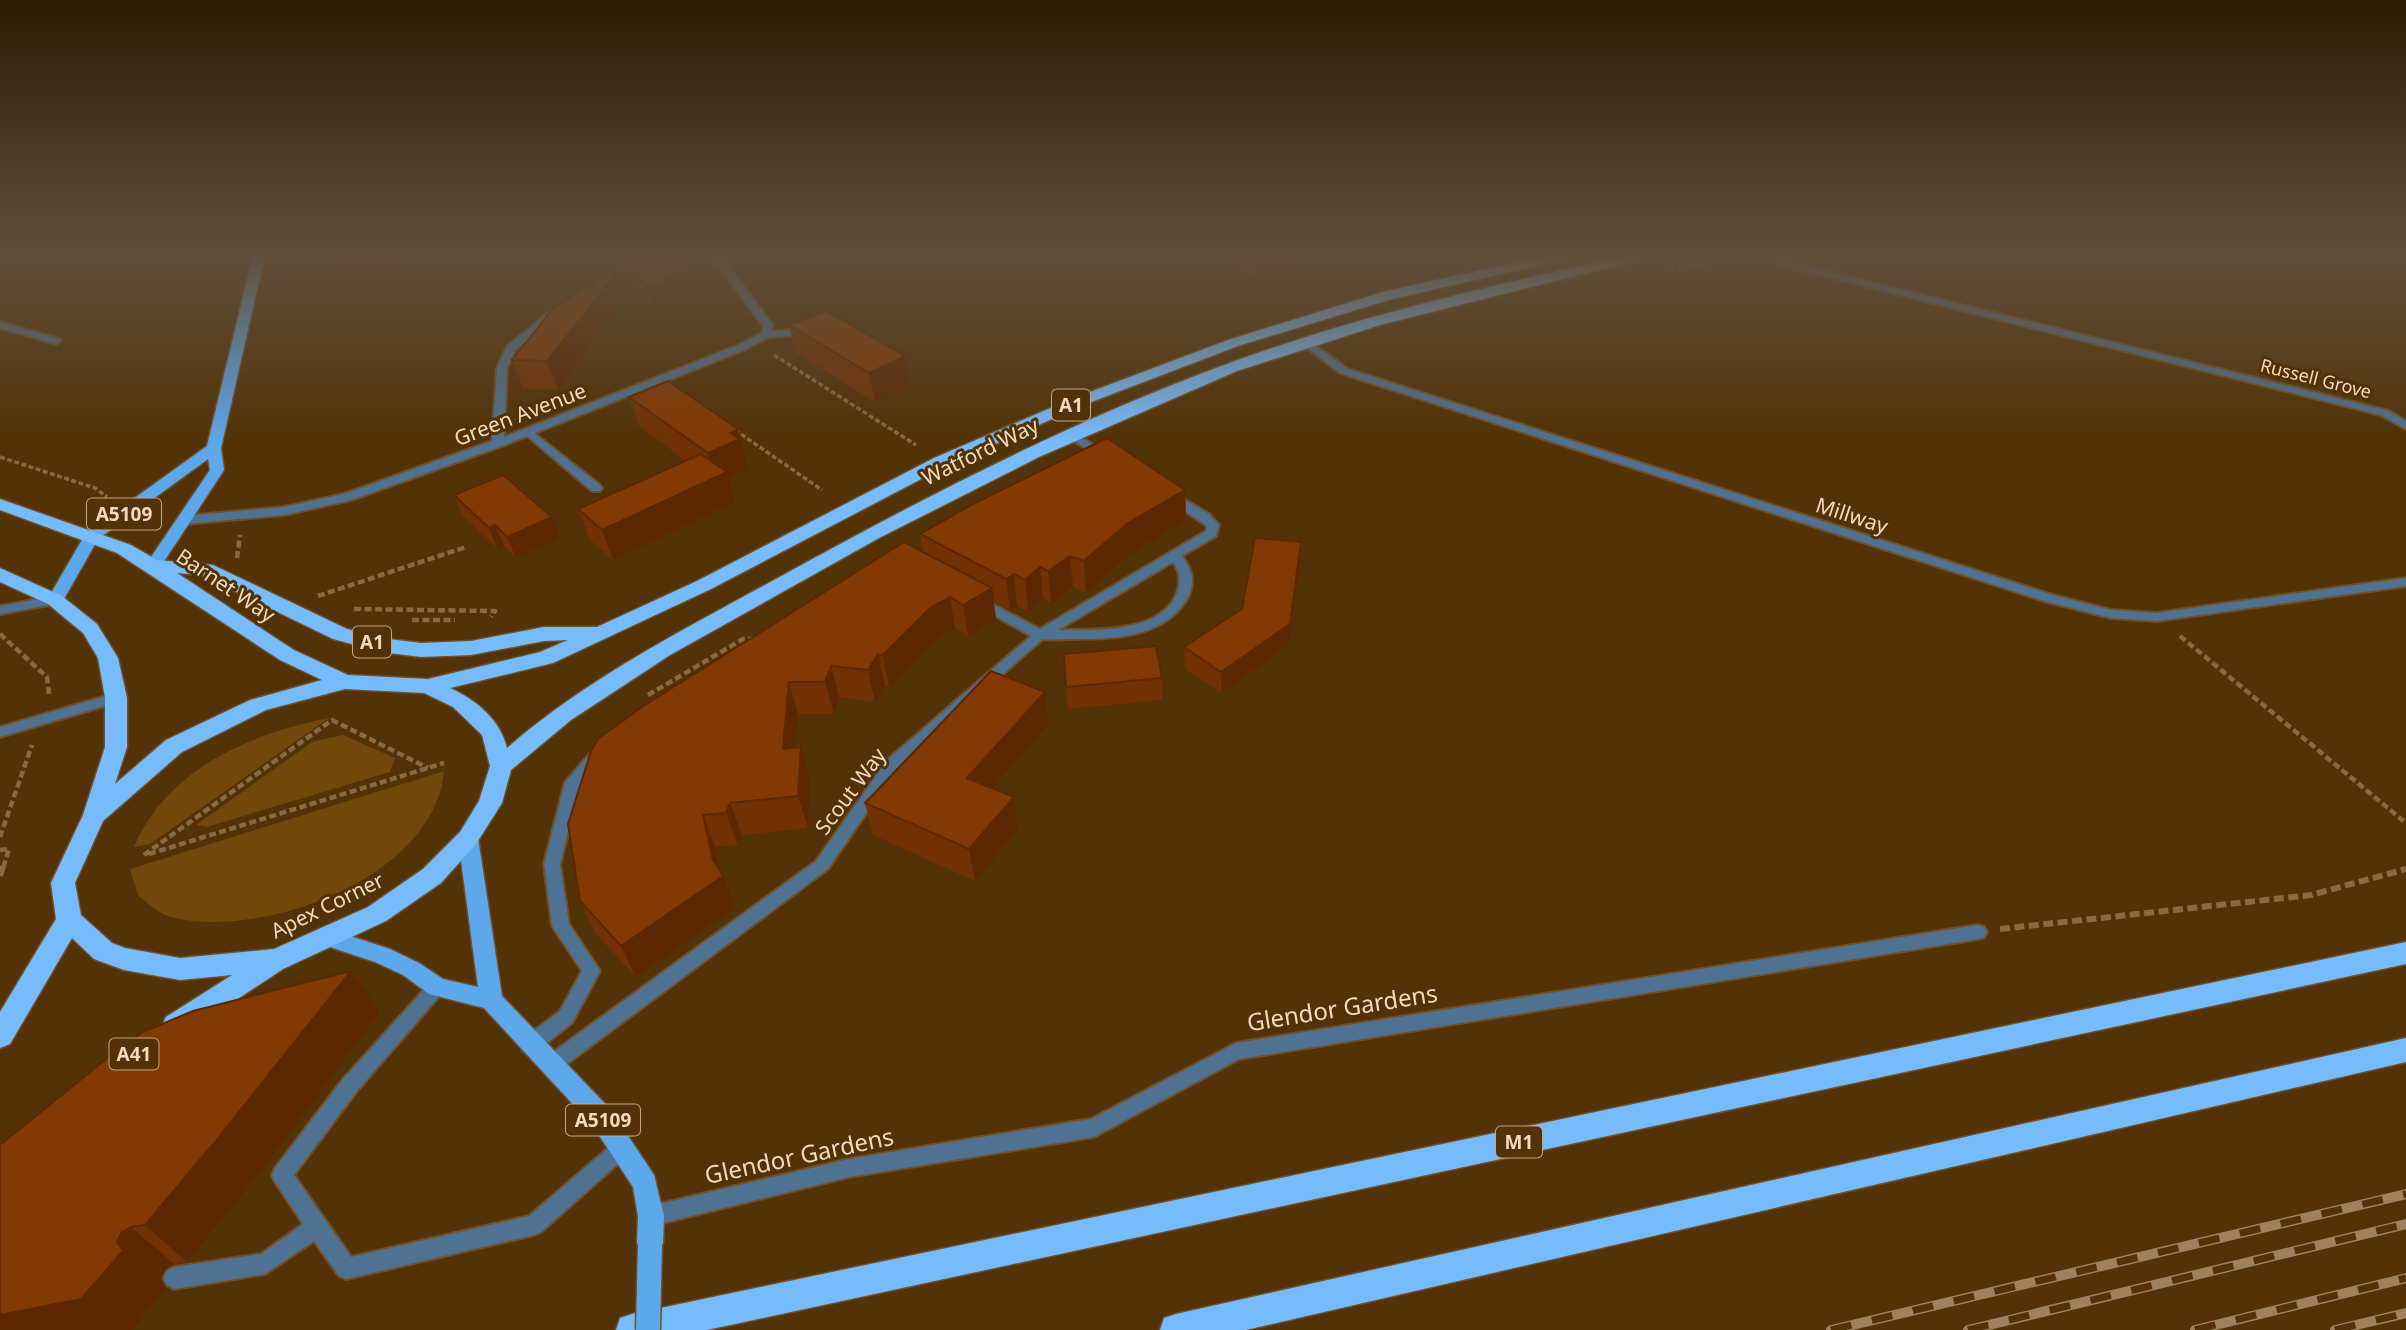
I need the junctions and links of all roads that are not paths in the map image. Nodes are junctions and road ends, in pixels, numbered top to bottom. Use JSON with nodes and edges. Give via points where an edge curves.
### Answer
{"nodes":[{"id":1,"x":245,"y":317,"type":"edge"},
{"id":2,"x":549,"y":317,"type":"edge"},
{"id":3,"x":761,"y":317,"type":"edge"},
{"id":4,"x":1317,"y":317,"type":"edge"},
{"id":5,"x":1395,"y":317,"type":"edge"},
{"id":6,"x":1999,"y":317,"type":"edge"},
{"id":7,"x":0,"y":325,"type":"edge"},
{"id":8,"x":819,"y":332,"type":"edge"},
{"id":9,"x":767,"y":334,"type":"junction"},
{"id":10,"x":56,"y":341,"type":"dead end"},
{"id":11,"x":1306,"y":342,"type":"junction"},
{"id":12,"x":2406,"y":426,"type":"edge"},
{"id":13,"x":529,"y":432,"type":"junction"},
{"id":14,"x":1071,"y":436,"type":"junction"},
{"id":15,"x":498,"y":444,"type":"junction"},
{"id":16,"x":214,"y":448,"type":"junction"},
{"id":17,"x":1104,"y":459,"type":"edge"},
{"id":18,"x":596,"y":488,"type":"dead end"},
{"id":19,"x":1159,"y":488,"type":"edge"},
{"id":20,"x":0,"y":503,"type":"edge"},
{"id":21,"x":186,"y":520,"type":"junction"},
{"id":22,"x":92,"y":536,"type":"junction"},
{"id":23,"x":1175,"y":555,"type":"junction"},
{"id":24,"x":153,"y":566,"type":"junction"},
{"id":25,"x":0,"y":573,"type":"edge"},
{"id":26,"x":2406,"y":582,"type":"edge"},
{"id":27,"x":973,"y":598,"type":"edge"},
{"id":28,"x":55,"y":600,"type":"junction"},
{"id":29,"x":0,"y":610,"type":"edge"},
{"id":30,"x":604,"y":631,"type":"junction"},
{"id":31,"x":1040,"y":635,"type":"junction"},
{"id":32,"x":345,"y":682,"type":"junction"},
{"id":33,"x":428,"y":686,"type":"junction"},
{"id":34,"x":116,"y":698,"type":"junction"},
{"id":35,"x":0,"y":732,"type":"edge"},
{"id":36,"x":613,"y":742,"type":"edge"},
{"id":37,"x":501,"y":766,"type":"junction"},
{"id":38,"x":94,"y":817,"type":"junction"},
{"id":39,"x":468,"y":838,"type":"junction"},
{"id":40,"x":69,"y":920,"type":"junction"},
{"id":41,"x":1978,"y":932,"type":"road end"},
{"id":42,"x":329,"y":938,"type":"junction"},
{"id":43,"x":2406,"y":953,"type":"edge"},
{"id":44,"x":277,"y":960,"type":"junction"},
{"id":45,"x":437,"y":987,"type":"junction"},
{"id":46,"x":491,"y":1000,"type":"junction"},
{"id":47,"x":0,"y":1036,"type":"edge"},
{"id":48,"x":156,"y":1040,"type":"edge"},
{"id":49,"x":530,"y":1045,"type":"junction"},
{"id":50,"x":2406,"y":1050,"type":"edge"},
{"id":51,"x":552,"y":1064,"type":"junction"},
{"id":52,"x":622,"y":1148,"type":"junction"},
{"id":53,"x":651,"y":1216,"type":"junction"},
{"id":54,"x":316,"y":1227,"type":"junction"},
{"id":55,"x":174,"y":1278,"type":"dead end"},
{"id":56,"x":632,"y":1330,"type":"edge"},
{"id":57,"x":648,"y":1330,"type":"edge"},
{"id":58,"x":1176,"y":1330,"type":"edge"}],
"edges":[{"from":1,"to":16,"type":"main road","number":"A5109"},
{"from":2,"to":15,"type":"street","via":[[511,348],[502,368]]},
{"from":3,"to":9,"type":"street"},
{"from":4,"to":30,"type":"highway","name":"Watford Way","number":"A1","via":[[1233,343],[1080,401],[940,463],[704,585]]},
{"from":5,"to":11,"type":"highway","name":"Watford Way","number":"A1"},
{"from":6,"to":12,"type":"street","name":"Russell Grove","via":[[2385,414]]},
{"from":7,"to":10,"type":"street"},
{"from":8,"to":9,"type":"street"},
{"from":9,"to":13,"type":"street","name":"Green Avenue"},
{"from":11,"to":14,"type":"highway","name":"Watford Way","number":"A1","via":[[1199,380]]},
{"from":11,"to":26,"type":"street","name":"Millway","via":[[1357,376],[2111,614],[2157,617]]},
{"from":13,"to":15,"type":"street","name":"Green Avenue"},
{"from":13,"to":18,"type":"street"},
{"from":14,"to":17,"type":"street"},
{"from":14,"to":37,"type":"highway","name":"Watford Way","number":"A1","via":[[936,499],[623,674],[548,723]]},
{"from":15,"to":21,"type":"street","name":"Green Avenue","via":[[347,497],[284,511]]},
{"from":16,"to":21,"type":"main road","number":"A5109","via":[[217,470]]},
{"from":16,"to":22,"type":"main road","number":"A5109"},
{"from":19,"to":23,"type":"street","name":"Scout Way","via":[[1213,525],[1212,533]]},
{"from":20,"to":22,"type":"highway","name":"Barnet Way","number":"A1"},
{"from":21,"to":24,"type":"main road","number":"A5109"},
{"from":22,"to":24,"type":"highway","name":"Barnet Way","number":"A1"},
{"from":22,"to":28,"type":"main road","number":"A5109"},
{"from":23,"to":31,"type":"street","name":"Scout Way"},
{"from":23,"to":31,"type":"street","via":[[1186,572],[1185,589],[1175,607],[1155,621],[1132,631]]},
{"from":24,"to":30,"type":"highway","number":"A1","via":[[205,569],[340,634],[381,645],[421,650],[471,648],[544,634]]},
{"from":24,"to":32,"type":"highway","name":"Barnet Way","number":"A1","via":[[287,655]]},
{"from":25,"to":28,"type":"highway"},
{"from":27,"to":31,"type":"street"},
{"from":28,"to":29,"type":"street"},
{"from":28,"to":34,"type":"highway","via":[[90,628],[108,658]]},
{"from":30,"to":33,"type":"highway","number":"A1","via":[[546,658]]},
{"from":31,"to":51,"type":"street","name":"Scout Way","via":[[892,764],[822,865]]},
{"from":32,"to":33,"type":"highway"},
{"from":32,"to":38,"type":"highway","via":[[258,705],[174,746]]},
{"from":33,"to":37,"type":"highway","via":[[461,702],[492,732]]},
{"from":34,"to":35,"type":"street"},
{"from":34,"to":38,"type":"highway","via":[[116,747]]},
{"from":36,"to":49,"type":"street","via":[[593,757],[573,782],[552,864],[561,926],[591,971],[566,1017]]},
{"from":37,"to":39,"type":"highway","name":"Apex Corner","via":[[490,803]]},
{"from":38,"to":40,"type":"highway","via":[[63,883]]},
{"from":39,"to":42,"type":"highway","name":"Apex Corner","via":[[432,876],[377,914]]},
{"from":39,"to":46,"type":"main road"},
{"from":40,"to":44,"type":"highway","name":"Apex Corner","via":[[103,951],[124,959],[180,969]]},
{"from":40,"to":47,"type":"highway"},
{"from":41,"to":53,"type":"street","name":"Glendor Gardens","via":[[1236,1051],[1094,1128],[849,1168]]},
{"from":42,"to":44,"type":"highway","name":"Apex Corner"},
{"from":42,"to":45,"type":"main road","via":[[382,955]]},
{"from":43,"to":56,"type":"highway","number":"M1"},
{"from":44,"to":48,"type":"highway","number":"A41"},
{"from":45,"to":46,"type":"main road"},
{"from":45,"to":54,"type":"street","via":[[350,1084],[282,1175]]},
{"from":46,"to":49,"type":"main road","number":"A5109"},
{"from":49,"to":51,"type":"main road","number":"A5109"},
{"from":50,"to":58,"type":"highway"},
{"from":51,"to":52,"type":"main road","number":"A5109","via":[[602,1118]]},
{"from":52,"to":53,"type":"main road","number":"A5109","via":[[645,1183]]},
{"from":52,"to":54,"type":"street","via":[[534,1225],[346,1269]]},
{"from":53,"to":57,"type":"main road","number":"A5109","bridge":true},
{"from":54,"to":55,"type":"street","via":[[265,1264]]}]}
